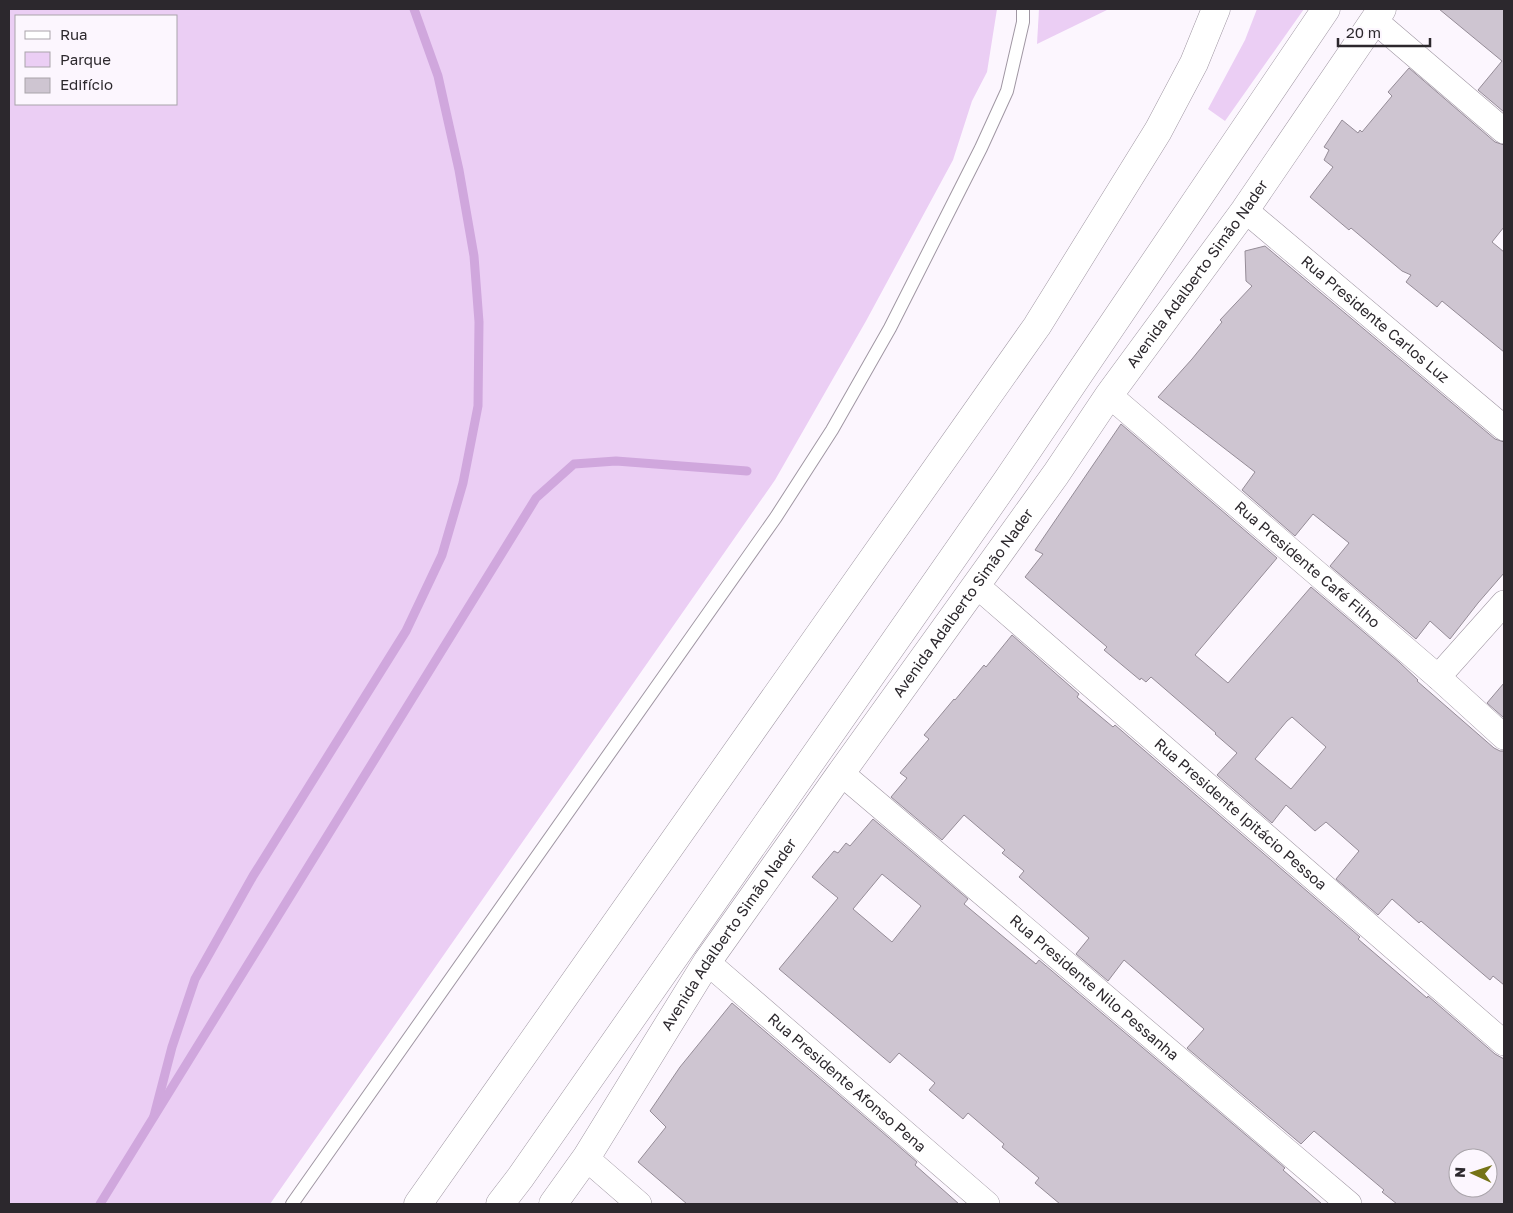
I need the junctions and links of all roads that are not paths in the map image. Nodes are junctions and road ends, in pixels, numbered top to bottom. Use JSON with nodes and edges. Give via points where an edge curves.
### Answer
{"nodes":[{"id":1,"x":1023,"y":9,"type":"edge"},
{"id":2,"x":1216,"y":9,"type":"edge"},
{"id":3,"x":1326,"y":9,"type":"edge"},
{"id":4,"x":1378,"y":15,"type":"edge"},
{"id":5,"x":1504,"y":131,"type":"edge"},
{"id":6,"x":1245,"y":210,"type":"junction"},
{"id":7,"x":1109,"y":395,"type":"junction"},
{"id":8,"x":1504,"y":428,"type":"edge"},
{"id":9,"x":976,"y":585,"type":"junction"},
{"id":10,"x":1504,"y":604,"type":"edge"},
{"id":11,"x":1438,"y":677,"type":"junction"},
{"id":12,"x":1504,"y":737,"type":"edge"},
{"id":13,"x":841,"y":773,"type":"junction"},
{"id":14,"x":707,"y":962,"type":"junction"},
{"id":15,"x":1504,"y":1043,"type":"edge"},
{"id":16,"x":586,"y":1158,"type":"junction"},
{"id":17,"x":292,"y":1204,"type":"edge"},
{"id":18,"x":418,"y":1204,"type":"edge"},
{"id":19,"x":500,"y":1204,"type":"edge"},
{"id":20,"x":554,"y":1204,"type":"edge"},
{"id":21,"x":639,"y":1204,"type":"edge"},
{"id":22,"x":988,"y":1204,"type":"edge"},
{"id":23,"x":1349,"y":1204,"type":"edge"}],
"edges":[{"from":1,"to":17,"type":"lane","via":[[1007,91],[985,140],[890,328],[832,430],[776,516]]},
{"from":2,"to":18,"type":"main road","via":[[1194,63],[1158,131],[1037,326]]},
{"from":3,"to":19,"type":"main road","name":"Avenida Adalberto Simão Nader","via":[[1011,474]]},
{"from":4,"to":5,"type":"street"},
{"from":4,"to":6,"type":"main road","name":"Avenida Adalberto Simão Nader"},
{"from":6,"to":7,"type":"main road","name":"Avenida Adalberto Simão Nader"},
{"from":6,"to":8,"type":"street","name":"Rua Presidente Carlos Luz"},
{"from":7,"to":9,"type":"main road","name":"Avenida Adalberto Simão Nader"},
{"from":7,"to":11,"type":"street","name":"Rua Presidente Café Filho"},
{"from":9,"to":13,"type":"main road","name":"Avenida Adalberto Simão Nader"},
{"from":9,"to":15,"type":"street","name":"Rua Presidente Ipitácio Pessoa"},
{"from":10,"to":11,"type":"street"},
{"from":11,"to":12,"type":"street","name":"Rua Presidente Café Filho"},
{"from":13,"to":14,"type":"main road","name":"Avenida Adalberto Simão Nader"},
{"from":13,"to":23,"type":"street","name":"Rua Presidente Nilo Pessanha"},
{"from":14,"to":16,"type":"main road","name":"Avenida Adalberto Simão Nader"},
{"from":14,"to":22,"type":"street","name":"Rua Presidente Afonso Pena"},
{"from":16,"to":20,"type":"main road","name":"Avenida Adalberto Simão Nader"},
{"from":16,"to":21,"type":"street"}]}
